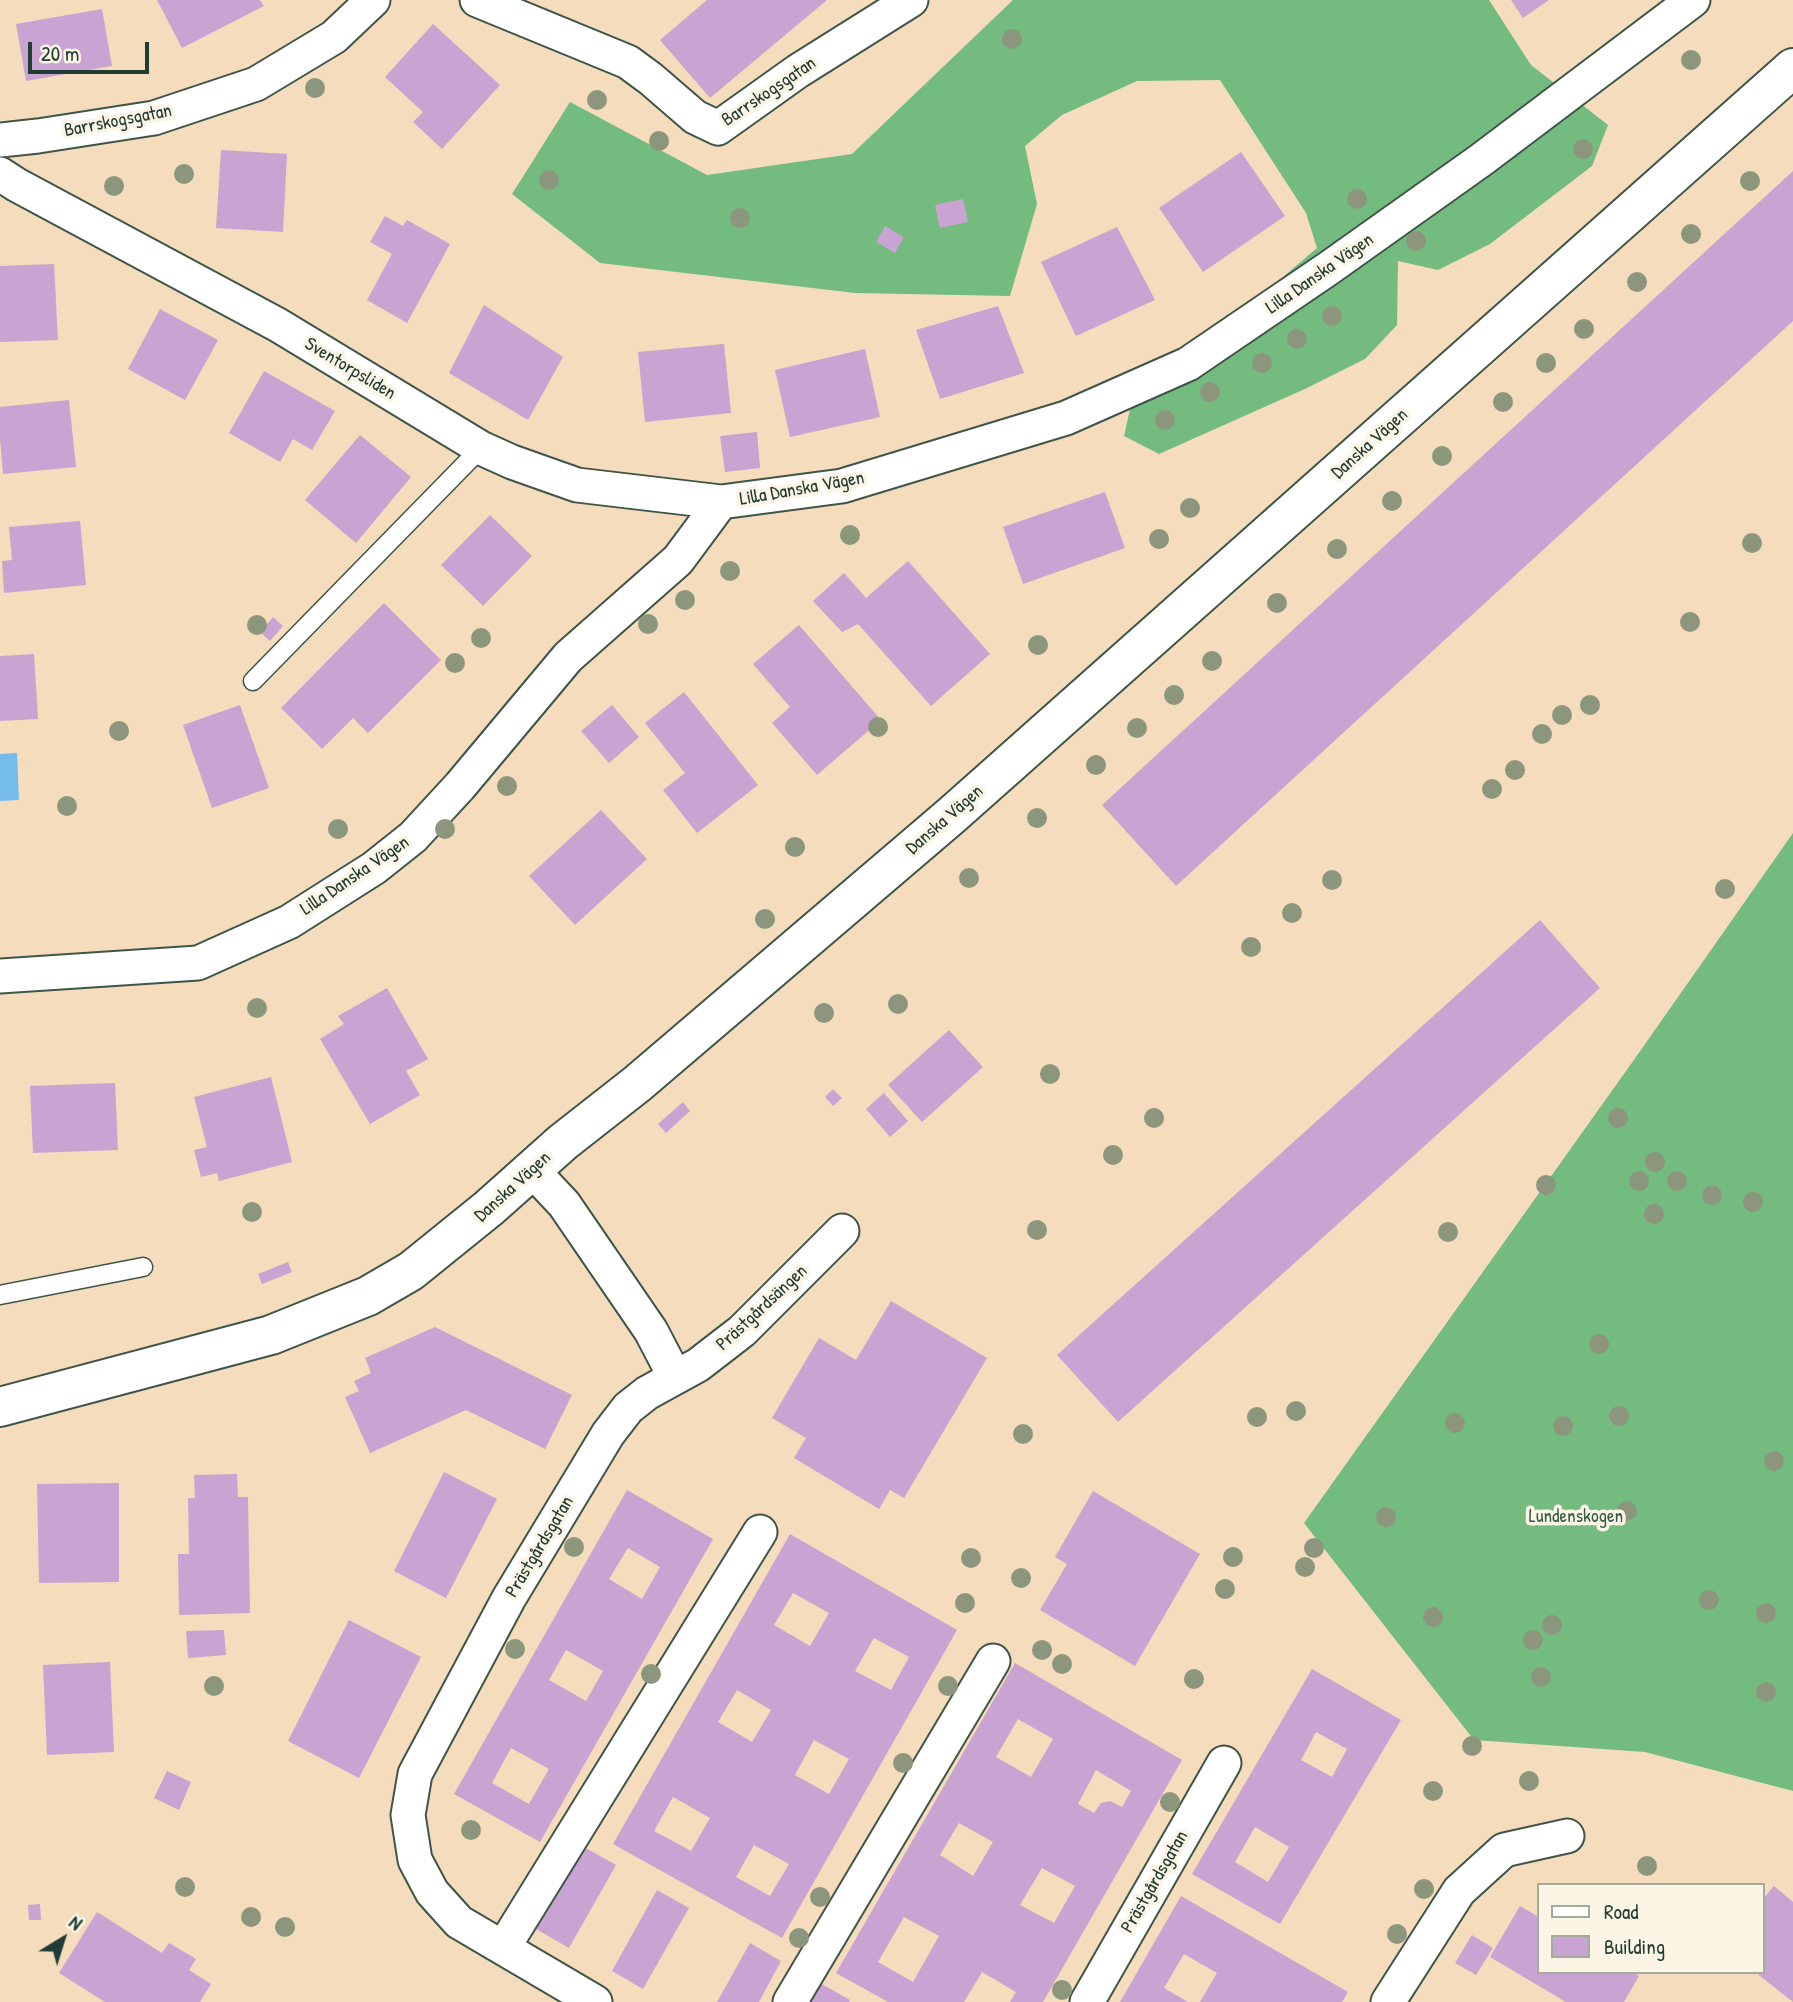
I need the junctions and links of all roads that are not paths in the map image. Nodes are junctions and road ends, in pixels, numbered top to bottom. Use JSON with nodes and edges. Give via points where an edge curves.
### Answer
{"nodes":[{"id":1,"x":373,"y":0,"type":"edge"},
{"id":2,"x":477,"y":0,"type":"edge"},
{"id":3,"x":911,"y":0,"type":"edge"},
{"id":4,"x":1693,"y":0,"type":"edge"},
{"id":5,"x":1793,"y":68,"type":"edge"},
{"id":6,"x":0,"y":140,"type":"edge"},
{"id":7,"x":0,"y":174,"type":"edge"},
{"id":8,"x":481,"y":448,"type":"junction"},
{"id":9,"x":721,"y":502,"type":"junction"},
{"id":10,"x":253,"y":681,"type":"dead end"},
{"id":11,"x":0,"y":976,"type":"edge"},
{"id":12,"x":532,"y":1170,"type":"junction"},
{"id":13,"x":842,"y":1231,"type":"dead end"},
{"id":14,"x":143,"y":1267,"type":"dead end"},
{"id":15,"x":0,"y":1295,"type":"edge"},
{"id":16,"x":675,"y":1377,"type":"junction"},
{"id":17,"x":0,"y":1407,"type":"edge"},
{"id":18,"x":760,"y":1532,"type":"dead end"},
{"id":19,"x":993,"y":1661,"type":"dead end"},
{"id":20,"x":1224,"y":1763,"type":"dead end"},
{"id":21,"x":1567,"y":1836,"type":"dead end"},
{"id":22,"x":503,"y":1948,"type":"junction"},
{"id":23,"x":595,"y":2002,"type":"edge"},
{"id":24,"x":790,"y":2002,"type":"edge"},
{"id":25,"x":1087,"y":2002,"type":"edge"},
{"id":26,"x":1388,"y":2002,"type":"edge"}],
"edges":[{"from":1,"to":6,"type":"street","name":"Barrskogsgatan","via":[[334,37],[256,84],[154,118]]},
{"from":2,"to":3,"type":"street","name":"Barrskogsgatan","via":[[628,62],[695,117],[718,128]]},
{"from":4,"to":9,"type":"street","name":"Lilla Danska Vägen","via":[[1481,160],[1188,365],[1066,418],[842,486]]},
{"from":5,"to":12,"type":"street","name":"Danska Vägen","via":[[952,815]]},
{"from":7,"to":8,"type":"street","name":"Sventorpsliden","via":[[278,325]]},
{"from":8,"to":9,"type":"street","name":"Sventorpsliden","via":[[577,485]]},
{"from":8,"to":10,"type":"lane"},
{"from":9,"to":11,"type":"street","name":"Lilla Danska Vägen","via":[[678,560],[568,657],[460,786],[413,837],[374,868],[289,922],[198,963]]},
{"from":12,"to":16,"type":"street","via":[[564,1205],[651,1331]]},
{"from":12,"to":17,"type":"street","name":"Danska Vägen","via":[[411,1271],[368,1296],[271,1335]]},
{"from":13,"to":16,"type":"street","name":"Prästgårdsängen","via":[[742,1331]]},
{"from":14,"to":15,"type":"lane"},
{"from":16,"to":22,"type":"street","name":"Prästgårdsgatan","via":[[628,1408],[608,1434],[509,1598],[415,1774],[408,1815],[415,1860],[432,1892],[459,1922]]},
{"from":18,"to":22,"type":"street"},
{"from":19,"to":24,"type":"street"},
{"from":20,"to":25,"type":"street","name":"Prästgårdsgatan"},
{"from":21,"to":26,"type":"street","via":[[1504,1850],[1477,1874],[1460,1891]]},
{"from":22,"to":23,"type":"street","name":"Prästgårdsgatan"}]}
